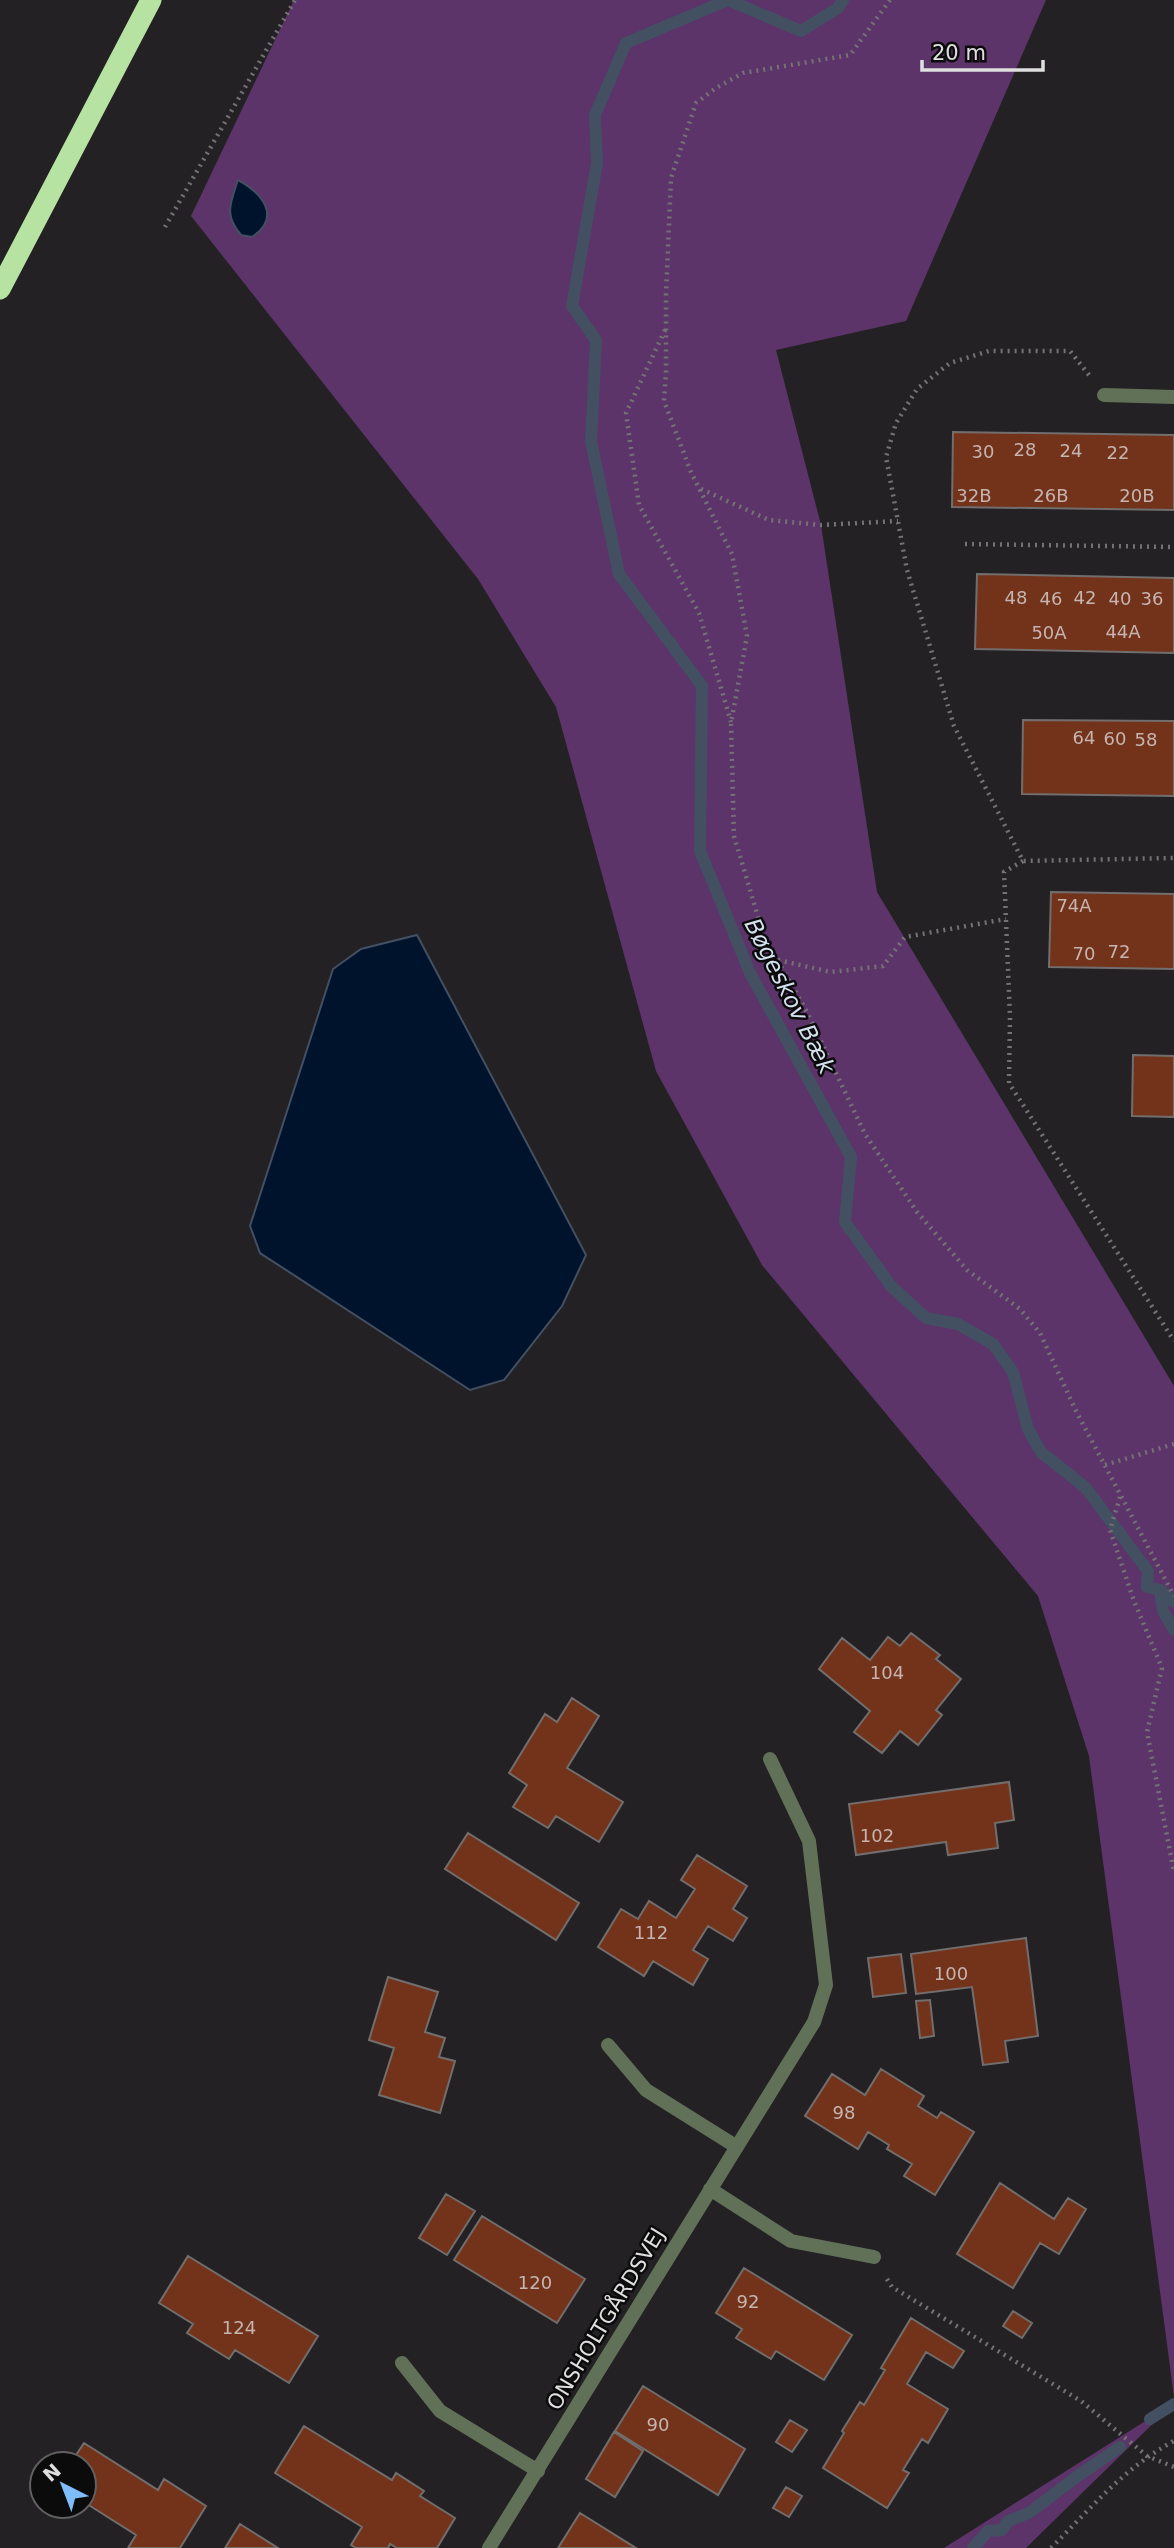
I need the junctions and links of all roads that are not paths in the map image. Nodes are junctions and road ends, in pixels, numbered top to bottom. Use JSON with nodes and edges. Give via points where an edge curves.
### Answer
{"nodes":[{"id":1,"x":151,"y":0,"type":"edge"},
{"id":2,"x":0,"y":289,"type":"edge"},
{"id":3,"x":1104,"y":395,"type":"road end"},
{"id":4,"x":1174,"y":397,"type":"edge"},
{"id":5,"x":770,"y":1759,"type":"dead end"},
{"id":6,"x":608,"y":2045,"type":"dead end"},
{"id":7,"x":737,"y":2147,"type":"junction"},
{"id":8,"x":710,"y":2189,"type":"junction"},
{"id":9,"x":874,"y":2257,"type":"road end"},
{"id":10,"x":402,"y":2363,"type":"dead end"},
{"id":11,"x":538,"y":2471,"type":"junction"},
{"id":12,"x":489,"y":2548,"type":"edge"}],
"edges":[{"from":1,"to":2,"type":"highway"},
{"from":3,"to":4,"type":"street"},
{"from":5,"to":7,"type":"street","name":"ONSHOLTGÅRDSVEJ","via":[[809,1841],[826,1985],[814,2022]]},
{"from":6,"to":7,"type":"street","via":[[646,2090]]},
{"from":7,"to":8,"type":"street","name":"ONSHOLTGÅRDSVEJ"},
{"from":8,"to":9,"type":"street","via":[[791,2241]]},
{"from":8,"to":11,"type":"street","name":"ONSHOLTGÅRDSVEJ"},
{"from":10,"to":11,"type":"street","via":[[440,2411]]},
{"from":11,"to":12,"type":"street","name":"ONSHOLTGÅRDSVEJ"}]}
